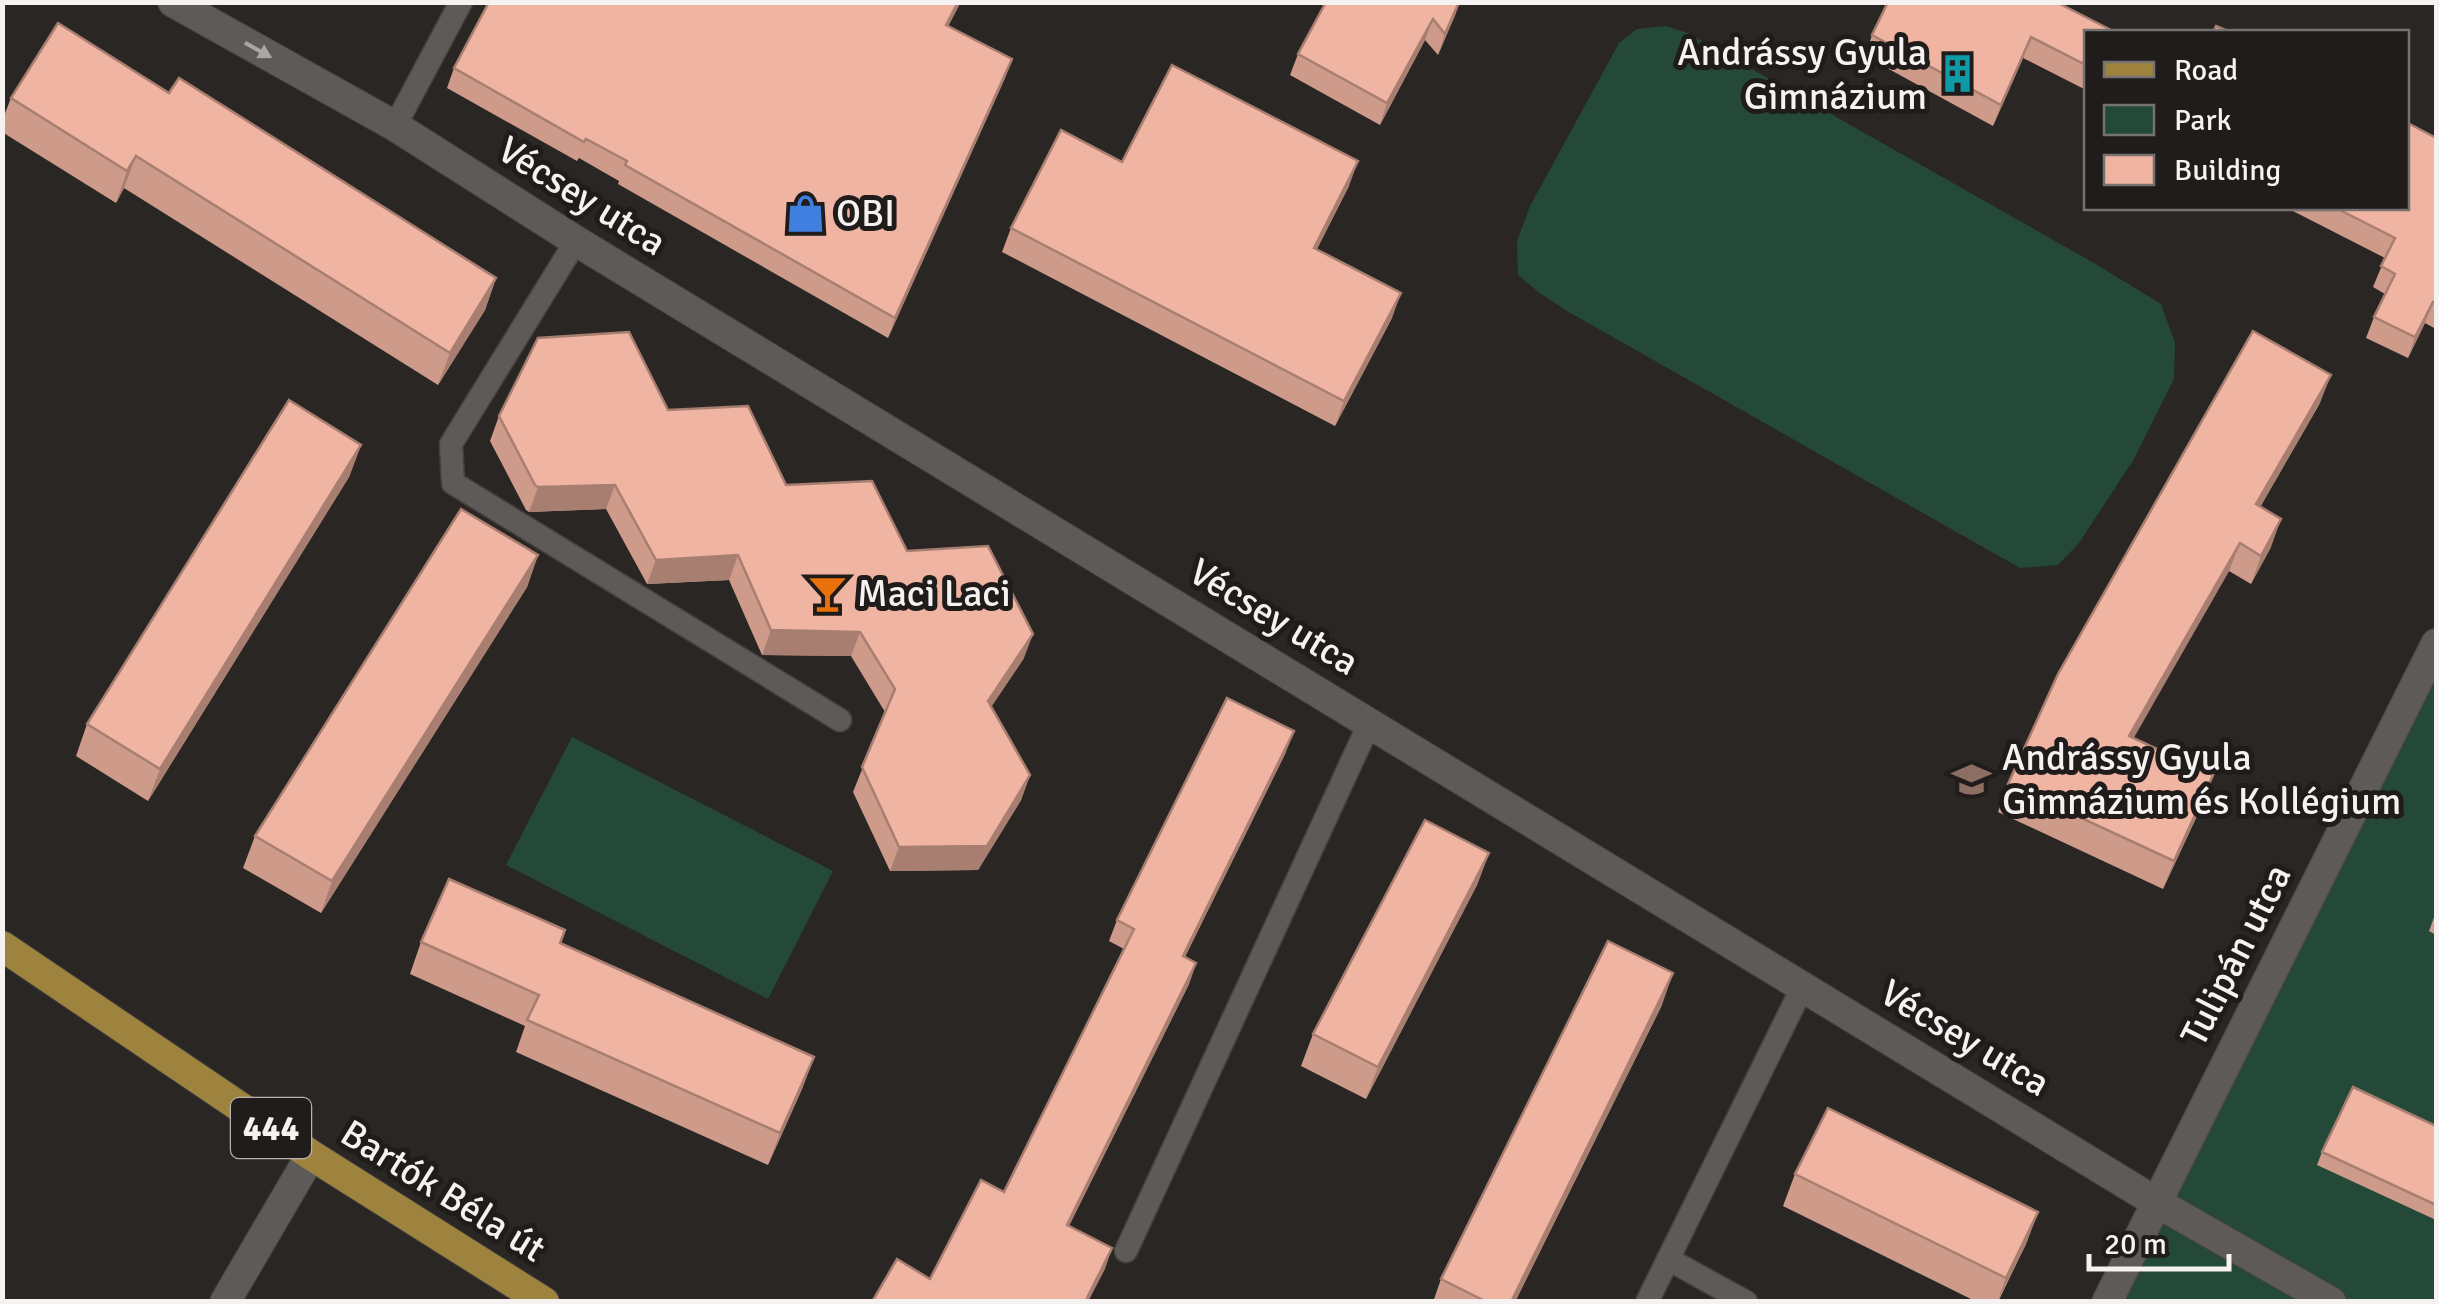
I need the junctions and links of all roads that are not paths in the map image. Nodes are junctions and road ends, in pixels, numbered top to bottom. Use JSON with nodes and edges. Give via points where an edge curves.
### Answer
{"nodes":[{"id":1,"x":173,"y":2,"type":"edge"},
{"id":2,"x":461,"y":2,"type":"edge"},
{"id":3,"x":395,"y":126,"type":"junction"},
{"id":4,"x":576,"y":241,"type":"junction"},
{"id":5,"x":2436,"y":644,"type":"edge"},
{"id":6,"x":840,"y":720,"type":"dead end"},
{"id":7,"x":1370,"y":722,"type":"junction"},
{"id":8,"x":2,"y":946,"type":"edge"},
{"id":9,"x":1803,"y":986,"type":"junction"},
{"id":10,"x":311,"y":1156,"type":"junction"},
{"id":11,"x":2156,"y":1202,"type":"junction"},
{"id":12,"x":1126,"y":1251,"type":"dead end"},
{"id":13,"x":1668,"y":1259,"type":"junction"},
{"id":14,"x":225,"y":1302,"type":"edge"},
{"id":15,"x":544,"y":1302,"type":"edge"},
{"id":16,"x":1647,"y":1302,"type":"edge"},
{"id":17,"x":1746,"y":1302,"type":"edge"},
{"id":18,"x":2107,"y":1302,"type":"edge"},
{"id":19,"x":2331,"y":1302,"type":"edge"}],
"edges":[{"from":1,"to":3,"type":"street","name":"Vécsey utca","one_way":true},
{"from":2,"to":3,"type":"lane"},
{"from":3,"to":4,"type":"street","name":"Vécsey utca"},
{"from":4,"to":6,"type":"lane","via":[[451,444],[453,483]]},
{"from":4,"to":7,"type":"street","name":"Vécsey utca"},
{"from":5,"to":11,"type":"street","name":"Tulipán utca"},
{"from":7,"to":9,"type":"street","name":"Vécsey utca"},
{"from":7,"to":12,"type":"lane"},
{"from":8,"to":10,"type":"main road","name":"Bartók Béla út","number":"444"},
{"from":9,"to":11,"type":"street","name":"Vécsey utca"},
{"from":9,"to":13,"type":"lane"},
{"from":10,"to":14,"type":"street"},
{"from":10,"to":15,"type":"main road","name":"Bartók Béla út","number":"444"},
{"from":11,"to":18,"type":"street","name":"Tulipán utca"},
{"from":11,"to":19,"type":"street","name":"Vécsey utca"},
{"from":13,"to":16,"type":"lane"},
{"from":13,"to":17,"type":"lane"}]}
